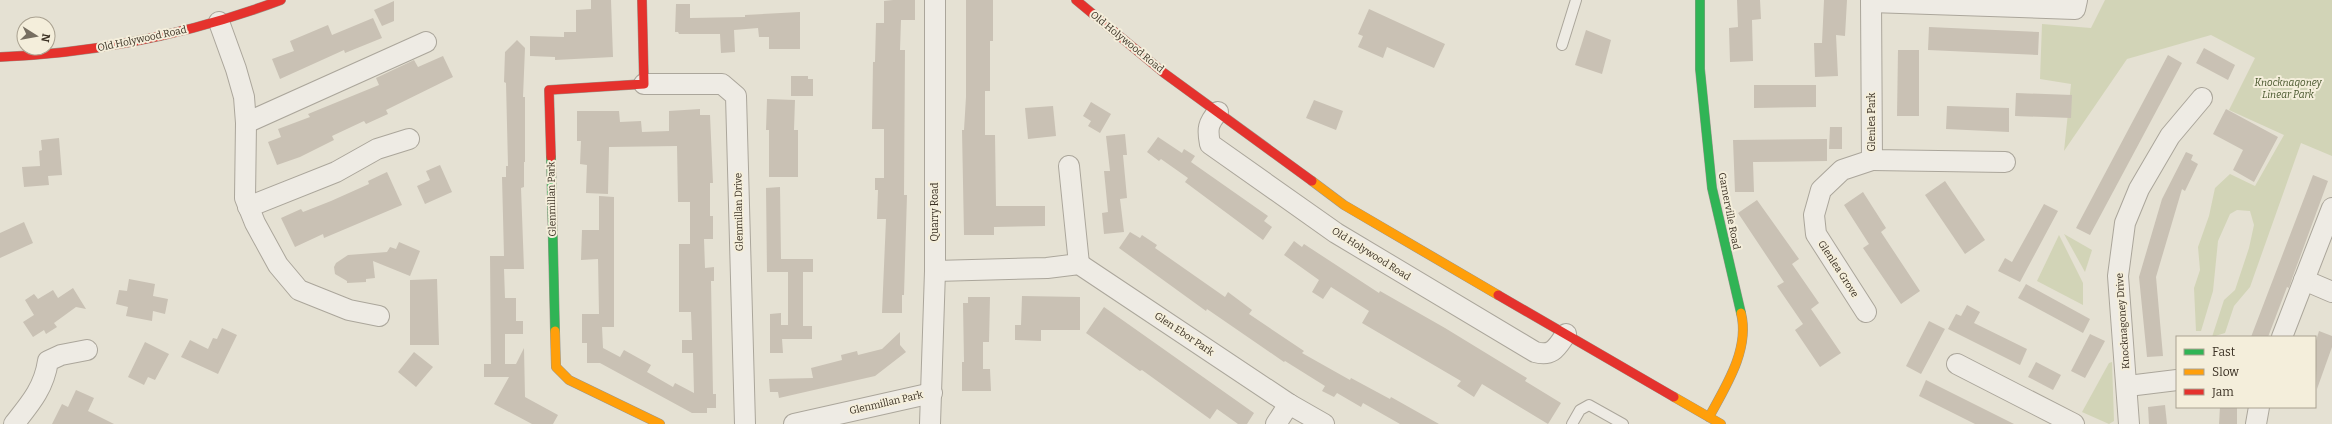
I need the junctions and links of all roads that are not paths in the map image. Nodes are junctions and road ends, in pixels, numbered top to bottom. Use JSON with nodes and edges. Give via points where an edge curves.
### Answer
{"nodes":[{"id":1,"x":281,"y":0,"type":"edge"},
{"id":2,"x":642,"y":0,"type":"edge"},
{"id":3,"x":935,"y":0,"type":"edge"},
{"id":4,"x":1076,"y":0,"type":"edge"},
{"id":5,"x":1576,"y":0,"type":"edge"},
{"id":6,"x":1700,"y":0,"type":"edge"},
{"id":7,"x":2077,"y":0,"type":"edge"},
{"id":8,"x":1871,"y":1,"type":"edge"},
{"id":9,"x":219,"y":22,"type":"junction"},
{"id":10,"x":426,"y":42,"type":"dead end"},
{"id":11,"x":1562,"y":45,"type":"dead end"},
{"id":12,"x":0,"y":57,"type":"edge"},
{"id":13,"x":644,"y":84,"type":"junction"},
{"id":14,"x":2202,"y":98,"type":"dead end"},
{"id":15,"x":1218,"y":112,"type":"junction"},
{"id":16,"x":246,"y":123,"type":"junction"},
{"id":17,"x":409,"y":139,"type":"dead end"},
{"id":18,"x":1872,"y":160,"type":"junction"},
{"id":19,"x":2004,"y":162,"type":"dead end"},
{"id":20,"x":1069,"y":166,"type":"dead end"},
{"id":21,"x":248,"y":207,"type":"junction"},
{"id":22,"x":2332,"y":208,"type":"edge"},
{"id":23,"x":1079,"y":264,"type":"junction"},
{"id":24,"x":935,"y":271,"type":"junction"},
{"id":25,"x":2304,"y":280,"type":"junction"},
{"id":26,"x":2332,"y":292,"type":"edge"},
{"id":27,"x":1866,"y":312,"type":"dead end"},
{"id":28,"x":379,"y":316,"type":"dead end"},
{"id":29,"x":1566,"y":334,"type":"junction"},
{"id":30,"x":2282,"y":336,"type":"edge"},
{"id":31,"x":87,"y":350,"type":"dead end"},
{"id":32,"x":1957,"y":364,"type":"dead end"},
{"id":33,"x":2176,"y":380,"type":"edge"},
{"id":34,"x":2128,"y":386,"type":"junction"},
{"id":35,"x":932,"y":393,"type":"junction"},
{"id":36,"x":1288,"y":404,"type":"junction"},
{"id":37,"x":2259,"y":408,"type":"edge"},
{"id":38,"x":1710,"y":417,"type":"junction"},
{"id":39,"x":0,"y":421,"type":"edge"},
{"id":40,"x":6,"y":424,"type":"edge"},
{"id":41,"x":14,"y":424,"type":"edge"},
{"id":42,"x":660,"y":424,"type":"edge"},
{"id":43,"x":745,"y":424,"type":"edge"},
{"id":44,"x":794,"y":424,"type":"edge"},
{"id":45,"x":930,"y":424,"type":"edge"},
{"id":46,"x":1276,"y":424,"type":"edge"},
{"id":47,"x":1324,"y":424,"type":"edge"},
{"id":48,"x":1572,"y":424,"type":"edge"},
{"id":49,"x":1624,"y":424,"type":"edge"},
{"id":50,"x":1721,"y":424,"type":"edge"},
{"id":51,"x":2074,"y":424,"type":"edge"},
{"id":52,"x":2129,"y":424,"type":"edge"},
{"id":53,"x":2256,"y":424,"type":"edge"}],
"edges":[{"from":1,"to":9,"type":"street","name":"Old Holywood Road"},
{"from":2,"to":13,"type":"street"},
{"from":3,"to":24,"type":"street","name":"Quarry Road"},
{"from":4,"to":15,"type":"street","name":"Old Holywood Road","via":[[1164,73]]},
{"from":5,"to":11,"type":"lane"},
{"from":6,"to":38,"type":"street","name":"Garnerville Road","via":[[1700,69],[1712,188],[1744,325],[1743,345],[1736,366]]},
{"from":7,"to":8,"type":"street","via":[[2075,9]]},
{"from":8,"to":18,"type":"street","name":"Glenlea Park"},
{"from":9,"to":12,"type":"street","name":"Old Holywood Road","via":[[134,42],[67,54]]},
{"from":9,"to":16,"type":"street","via":[[244,97]]},
{"from":10,"to":16,"type":"street"},
{"from":13,"to":42,"type":"street","name":"Glenmillan Park","via":[[549,90],[556,367],[569,380]]},
{"from":13,"to":43,"type":"street","name":"Glenmillan Drive","via":[[722,84],[736,96]]},
{"from":14,"to":34,"type":"street","name":"Knocknagoney Drive","via":[[2170,136],[2140,189],[2125,223],[2118,276]]},
{"from":15,"to":29,"type":"street","name":"Old Holywood Road","via":[[1344,205]]},
{"from":15,"to":29,"type":"street","name":"Old Holywood Road","via":[[1210,120],[1207,130],[1210,144],[1336,233],[1535,352],[1545,354],[1553,351]]},
{"from":16,"to":21,"type":"street","via":[[245,198]]},
{"from":17,"to":21,"type":"street","via":[[377,148],[336,172]]},
{"from":18,"to":19,"type":"street","name":"Glenlea Park"},
{"from":18,"to":27,"type":"street","name":"Glenlea Grove","via":[[1842,170],[1821,190],[1814,215],[1816,234]]},
{"from":20,"to":23,"type":"street"},
{"from":21,"to":28,"type":"street","via":[[278,265],[299,290],[349,310]]},
{"from":22,"to":25,"type":"street"},
{"from":23,"to":24,"type":"street","via":[[1048,268]]},
{"from":23,"to":36,"type":"street","name":"Glen Ebor Park"},
{"from":24,"to":35,"type":"street","name":"Quarry Road"},
{"from":25,"to":26,"type":"street"},
{"from":25,"to":30,"type":"street"},
{"from":29,"to":38,"type":"street","name":"Old Holywood Road"},
{"from":31,"to":41,"type":"street","via":[[61,355],[48,361],[46,378],[36,396]]},
{"from":32,"to":51,"type":"street"},
{"from":33,"to":34,"type":"street"},
{"from":34,"to":52,"type":"street","name":"Knocknagoney Drive"},
{"from":35,"to":44,"type":"street","name":"Glenmillan Park"},
{"from":35,"to":45,"type":"street","name":"Quarry Road"},
{"from":36,"to":46,"type":"street"},
{"from":36,"to":47,"type":"street","name":"Glen Ebor Park"},
{"from":37,"to":53,"type":"street"},
{"from":38,"to":50,"type":"street","name":"Old Holywood Road"},
{"from":39,"to":40,"type":"street"},
{"from":48,"to":49,"type":"lane","via":[[1580,410],[1589,405]]}]}
